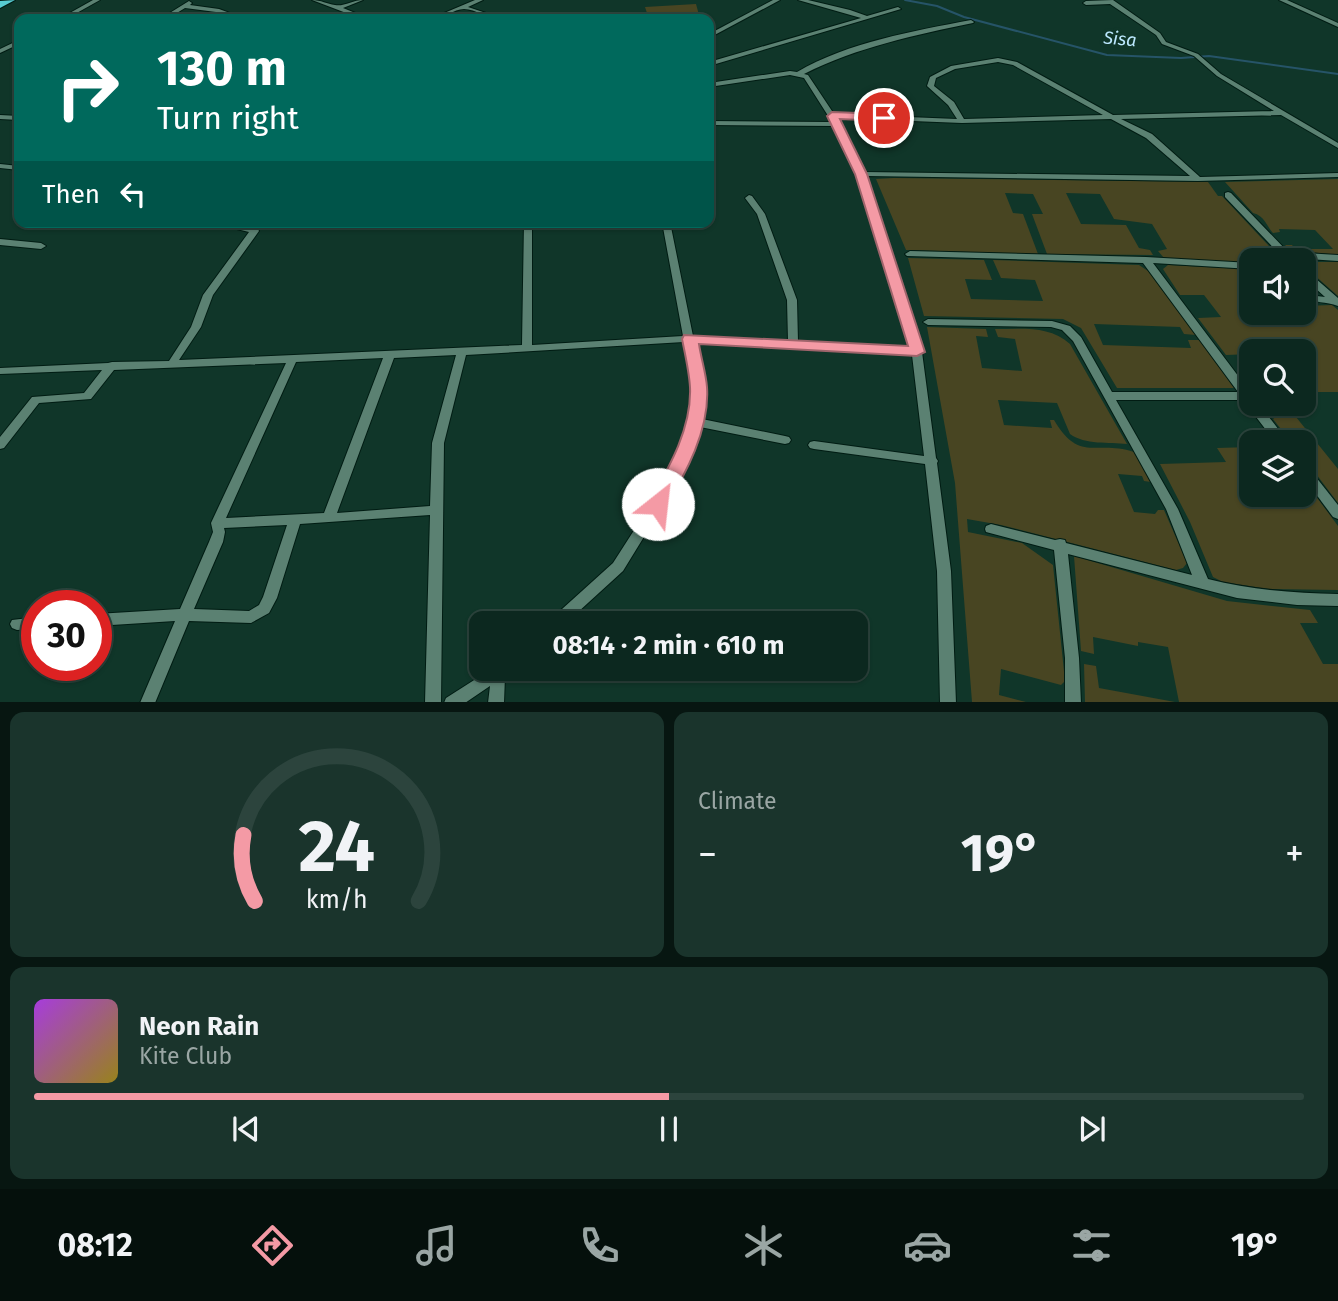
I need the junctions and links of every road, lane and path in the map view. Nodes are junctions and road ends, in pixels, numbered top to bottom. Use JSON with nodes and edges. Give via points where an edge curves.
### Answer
{"nodes":[{"id":1,"x":10,"y":0,"type":"edge"},
{"id":2,"x":97,"y":0,"type":"edge"},
{"id":3,"x":194,"y":0,"type":"edge"},
{"id":4,"x":315,"y":0,"type":"edge"},
{"id":5,"x":360,"y":0,"type":"edge"},
{"id":6,"x":480,"y":0,"type":"edge"},
{"id":7,"x":777,"y":0,"type":"edge"},
{"id":8,"x":801,"y":0,"type":"edge"},
{"id":9,"x":1304,"y":0,"type":"edge"},
{"id":10,"x":1110,"y":1,"type":"edge"},
{"id":11,"x":1284,"y":1,"type":"edge"},
{"id":12,"x":1086,"y":3,"type":"dead end"},
{"id":13,"x":0,"y":5,"type":"edge"},
{"id":14,"x":186,"y":6,"type":"junction"},
{"id":15,"x":463,"y":7,"type":"junction"},
{"id":16,"x":338,"y":8,"type":"junction"},
{"id":17,"x":898,"y":9,"type":"dead end"},
{"id":18,"x":70,"y":14,"type":"edge"},
{"id":19,"x":172,"y":14,"type":"edge"},
{"id":20,"x":229,"y":14,"type":"edge"},
{"id":21,"x":353,"y":14,"type":"edge"},
{"id":22,"x":446,"y":14,"type":"edge"},
{"id":23,"x":485,"y":14,"type":"edge"},
{"id":24,"x":867,"y":18,"type":"junction"},
{"id":25,"x":971,"y":22,"type":"dead end"},
{"id":26,"x":1338,"y":26,"type":"edge"},
{"id":27,"x":714,"y":33,"type":"edge"},
{"id":28,"x":714,"y":63,"type":"edge"},
{"id":29,"x":800,"y":73,"type":"junction"},
{"id":30,"x":714,"y":84,"type":"edge"},
{"id":31,"x":1284,"y":113,"type":"junction"},
{"id":32,"x":832,"y":116,"type":"junction"},
{"id":33,"x":1112,"y":117,"type":"junction"},
{"id":34,"x":962,"y":121,"type":"junction"},
{"id":35,"x":714,"y":123,"type":"edge"},
{"id":36,"x":838,"y":124,"type":"junction"},
{"id":37,"x":1338,"y":146,"type":"edge"},
{"id":38,"x":861,"y":174,"type":"junction"},
{"id":39,"x":1338,"y":175,"type":"edge"},
{"id":40,"x":1198,"y":179,"type":"junction"},
{"id":41,"x":1213,"y":179,"type":"junction"},
{"id":42,"x":749,"y":198,"type":"dead end"},
{"id":43,"x":241,"y":228,"type":"edge"},
{"id":44,"x":528,"y":228,"type":"edge"},
{"id":45,"x":667,"y":228,"type":"edge"},
{"id":46,"x":0,"y":242,"type":"edge"},
{"id":47,"x":41,"y":246,"type":"dead end"},
{"id":48,"x":1279,"y":248,"type":"edge"},
{"id":49,"x":910,"y":254,"type":"dead end"},
{"id":50,"x":1316,"y":258,"type":"edge"},
{"id":51,"x":1338,"y":258,"type":"edge"},
{"id":52,"x":1146,"y":260,"type":"junction"},
{"id":53,"x":1239,"y":265,"type":"edge"},
{"id":54,"x":1316,"y":283,"type":"edge"},
{"id":55,"x":1316,"y":299,"type":"edge"},
{"id":56,"x":1337,"y":301,"type":"edge"},
{"id":57,"x":928,"y":322,"type":"dead end"},
{"id":58,"x":690,"y":339,"type":"junction"},
{"id":59,"x":793,"y":345,"type":"junction"},
{"id":60,"x":527,"y":349,"type":"junction"},
{"id":61,"x":462,"y":352,"type":"junction"},
{"id":62,"x":917,"y":352,"type":"junction"},
{"id":63,"x":390,"y":355,"type":"junction"},
{"id":64,"x":293,"y":358,"type":"junction"},
{"id":65,"x":173,"y":362,"type":"junction"},
{"id":66,"x":112,"y":365,"type":"junction"},
{"id":67,"x":0,"y":371,"type":"edge"},
{"id":68,"x":1239,"y":386,"type":"edge"},
{"id":69,"x":1110,"y":396,"type":"junction"},
{"id":70,"x":1239,"y":401,"type":"edge"},
{"id":71,"x":1262,"y":416,"type":"edge"},
{"id":72,"x":696,"y":422,"type":"junction"},
{"id":73,"x":1273,"y":430,"type":"edge"},
{"id":74,"x":785,"y":440,"type":"dead end"},
{"id":75,"x":0,"y":445,"type":"edge"},
{"id":76,"x":814,"y":445,"type":"dead end"},
{"id":77,"x":932,"y":461,"type":"junction"},
{"id":78,"x":1316,"y":486,"type":"edge"},
{"id":79,"x":436,"y":510,"type":"junction"},
{"id":80,"x":1338,"y":514,"type":"edge"},
{"id":81,"x":329,"y":518,"type":"junction"},
{"id":82,"x":295,"y":520,"type":"junction"},
{"id":83,"x":217,"y":523,"type":"junction"},
{"id":84,"x":991,"y":528,"type":"dead end"},
{"id":85,"x":1060,"y":544,"type":"junction"},
{"id":86,"x":1202,"y":582,"type":"junction"},
{"id":87,"x":1338,"y":600,"type":"edge"},
{"id":88,"x":569,"y":611,"type":"edge"},
{"id":89,"x":184,"y":615,"type":"junction"},
{"id":90,"x":112,"y":619,"type":"edge"},
{"id":91,"x":17,"y":624,"type":"dead end"},
{"id":92,"x":21,"y":624,"type":"edge"},
{"id":93,"x":487,"y":681,"type":"edge"},
{"id":94,"x":500,"y":681,"type":"edge"},
{"id":95,"x":147,"y":702,"type":"edge"},
{"id":96,"x":433,"y":702,"type":"edge"},
{"id":97,"x":452,"y":702,"type":"edge"},
{"id":98,"x":496,"y":702,"type":"edge"},
{"id":99,"x":948,"y":702,"type":"edge"},
{"id":100,"x":1073,"y":702,"type":"edge"}],
"edges":[{"from":1,"to":13,"type":"highway"},
{"from":2,"to":18,"type":"street"},
{"from":3,"to":14,"type":"street"},
{"from":4,"to":16,"type":"street"},
{"from":5,"to":16,"type":"street"},
{"from":6,"to":15,"type":"street"},
{"from":7,"to":27,"type":"street"},
{"from":8,"to":24,"type":"street"},
{"from":9,"to":11,"type":"street"},
{"from":10,"to":12,"type":"street"},
{"from":10,"to":31,"type":"street","via":[[1171,48],[1206,60],[1219,75]]},
{"from":11,"to":26,"type":"street"},
{"from":14,"to":19,"type":"street"},
{"from":14,"to":20,"type":"street"},
{"from":15,"to":22,"type":"street"},
{"from":15,"to":23,"type":"street"},
{"from":16,"to":21,"type":"street"},
{"from":17,"to":24,"type":"street"},
{"from":24,"to":28,"type":"street"},
{"from":25,"to":29,"type":"street","via":[[896,38]]},
{"from":29,"to":30,"type":"street"},
{"from":29,"to":32,"type":"street","via":[[811,79]]},
{"from":31,"to":33,"type":"street"},
{"from":31,"to":37,"type":"street"},
{"from":32,"to":34,"type":"street"},
{"from":32,"to":36,"type":"street"},
{"from":33,"to":34,"type":"street"},
{"from":33,"to":34,"type":"street","via":[[1015,63],[992,60],[953,67],[933,77],[930,86]]},
{"from":33,"to":40,"type":"street","via":[[1149,136]]},
{"from":35,"to":36,"type":"street"},
{"from":36,"to":38,"type":"street"},
{"from":38,"to":40,"type":"street"},
{"from":38,"to":62,"type":"street"},
{"from":39,"to":41,"type":"street"},
{"from":40,"to":41,"type":"street"},
{"from":41,"to":48,"type":"street"},
{"from":42,"to":59,"type":"street","via":[[761,214],[792,300]]},
{"from":43,"to":65,"type":"street","via":[[255,231],[208,295],[196,327]]},
{"from":44,"to":60,"type":"street"},
{"from":45,"to":58,"type":"street"},
{"from":46,"to":47,"type":"street"},
{"from":49,"to":52,"type":"street"},
{"from":50,"to":51,"type":"street"},
{"from":52,"to":53,"type":"street"},
{"from":52,"to":68,"type":"street"},
{"from":54,"to":56,"type":"street"},
{"from":55,"to":56,"type":"street"},
{"from":57,"to":69,"type":"street","via":[[1066,328]]},
{"from":58,"to":59,"type":"street"},
{"from":58,"to":60,"type":"street"},
{"from":58,"to":72,"type":"street","via":[[698,387]]},
{"from":59,"to":62,"type":"street"},
{"from":60,"to":61,"type":"street"},
{"from":61,"to":63,"type":"street"},
{"from":61,"to":79,"type":"street","via":[[438,443]]},
{"from":62,"to":77,"type":"street"},
{"from":63,"to":64,"type":"street"},
{"from":63,"to":81,"type":"street"},
{"from":64,"to":65,"type":"street"},
{"from":64,"to":83,"type":"street"},
{"from":65,"to":66,"type":"street"},
{"from":66,"to":67,"type":"street"},
{"from":66,"to":75,"type":"street","via":[[87,396],[36,400]]},
{"from":69,"to":70,"type":"street"},
{"from":69,"to":86,"type":"street","via":[[1176,516]]},
{"from":71,"to":73,"type":"street"},
{"from":72,"to":74,"type":"street"},
{"from":72,"to":88,"type":"street","via":[[671,483],[618,567]]},
{"from":76,"to":77,"type":"street"},
{"from":77,"to":99,"type":"street","via":[[944,571]]},
{"from":78,"to":80,"type":"street"},
{"from":79,"to":81,"type":"street"},
{"from":79,"to":96,"type":"street"},
{"from":81,"to":82,"type":"street"},
{"from":82,"to":83,"type":"street"},
{"from":82,"to":89,"type":"street","via":[[264,609],[251,617]]},
{"from":83,"to":89,"type":"street","via":[[216,542]]},
{"from":84,"to":85,"type":"street"},
{"from":85,"to":86,"type":"street"},
{"from":85,"to":100,"type":"street"},
{"from":86,"to":87,"type":"street","via":[[1237,592]]},
{"from":89,"to":90,"type":"street"},
{"from":89,"to":95,"type":"street"},
{"from":91,"to":92,"type":"street"},
{"from":93,"to":97,"type":"street"},
{"from":94,"to":98,"type":"street"}]}
